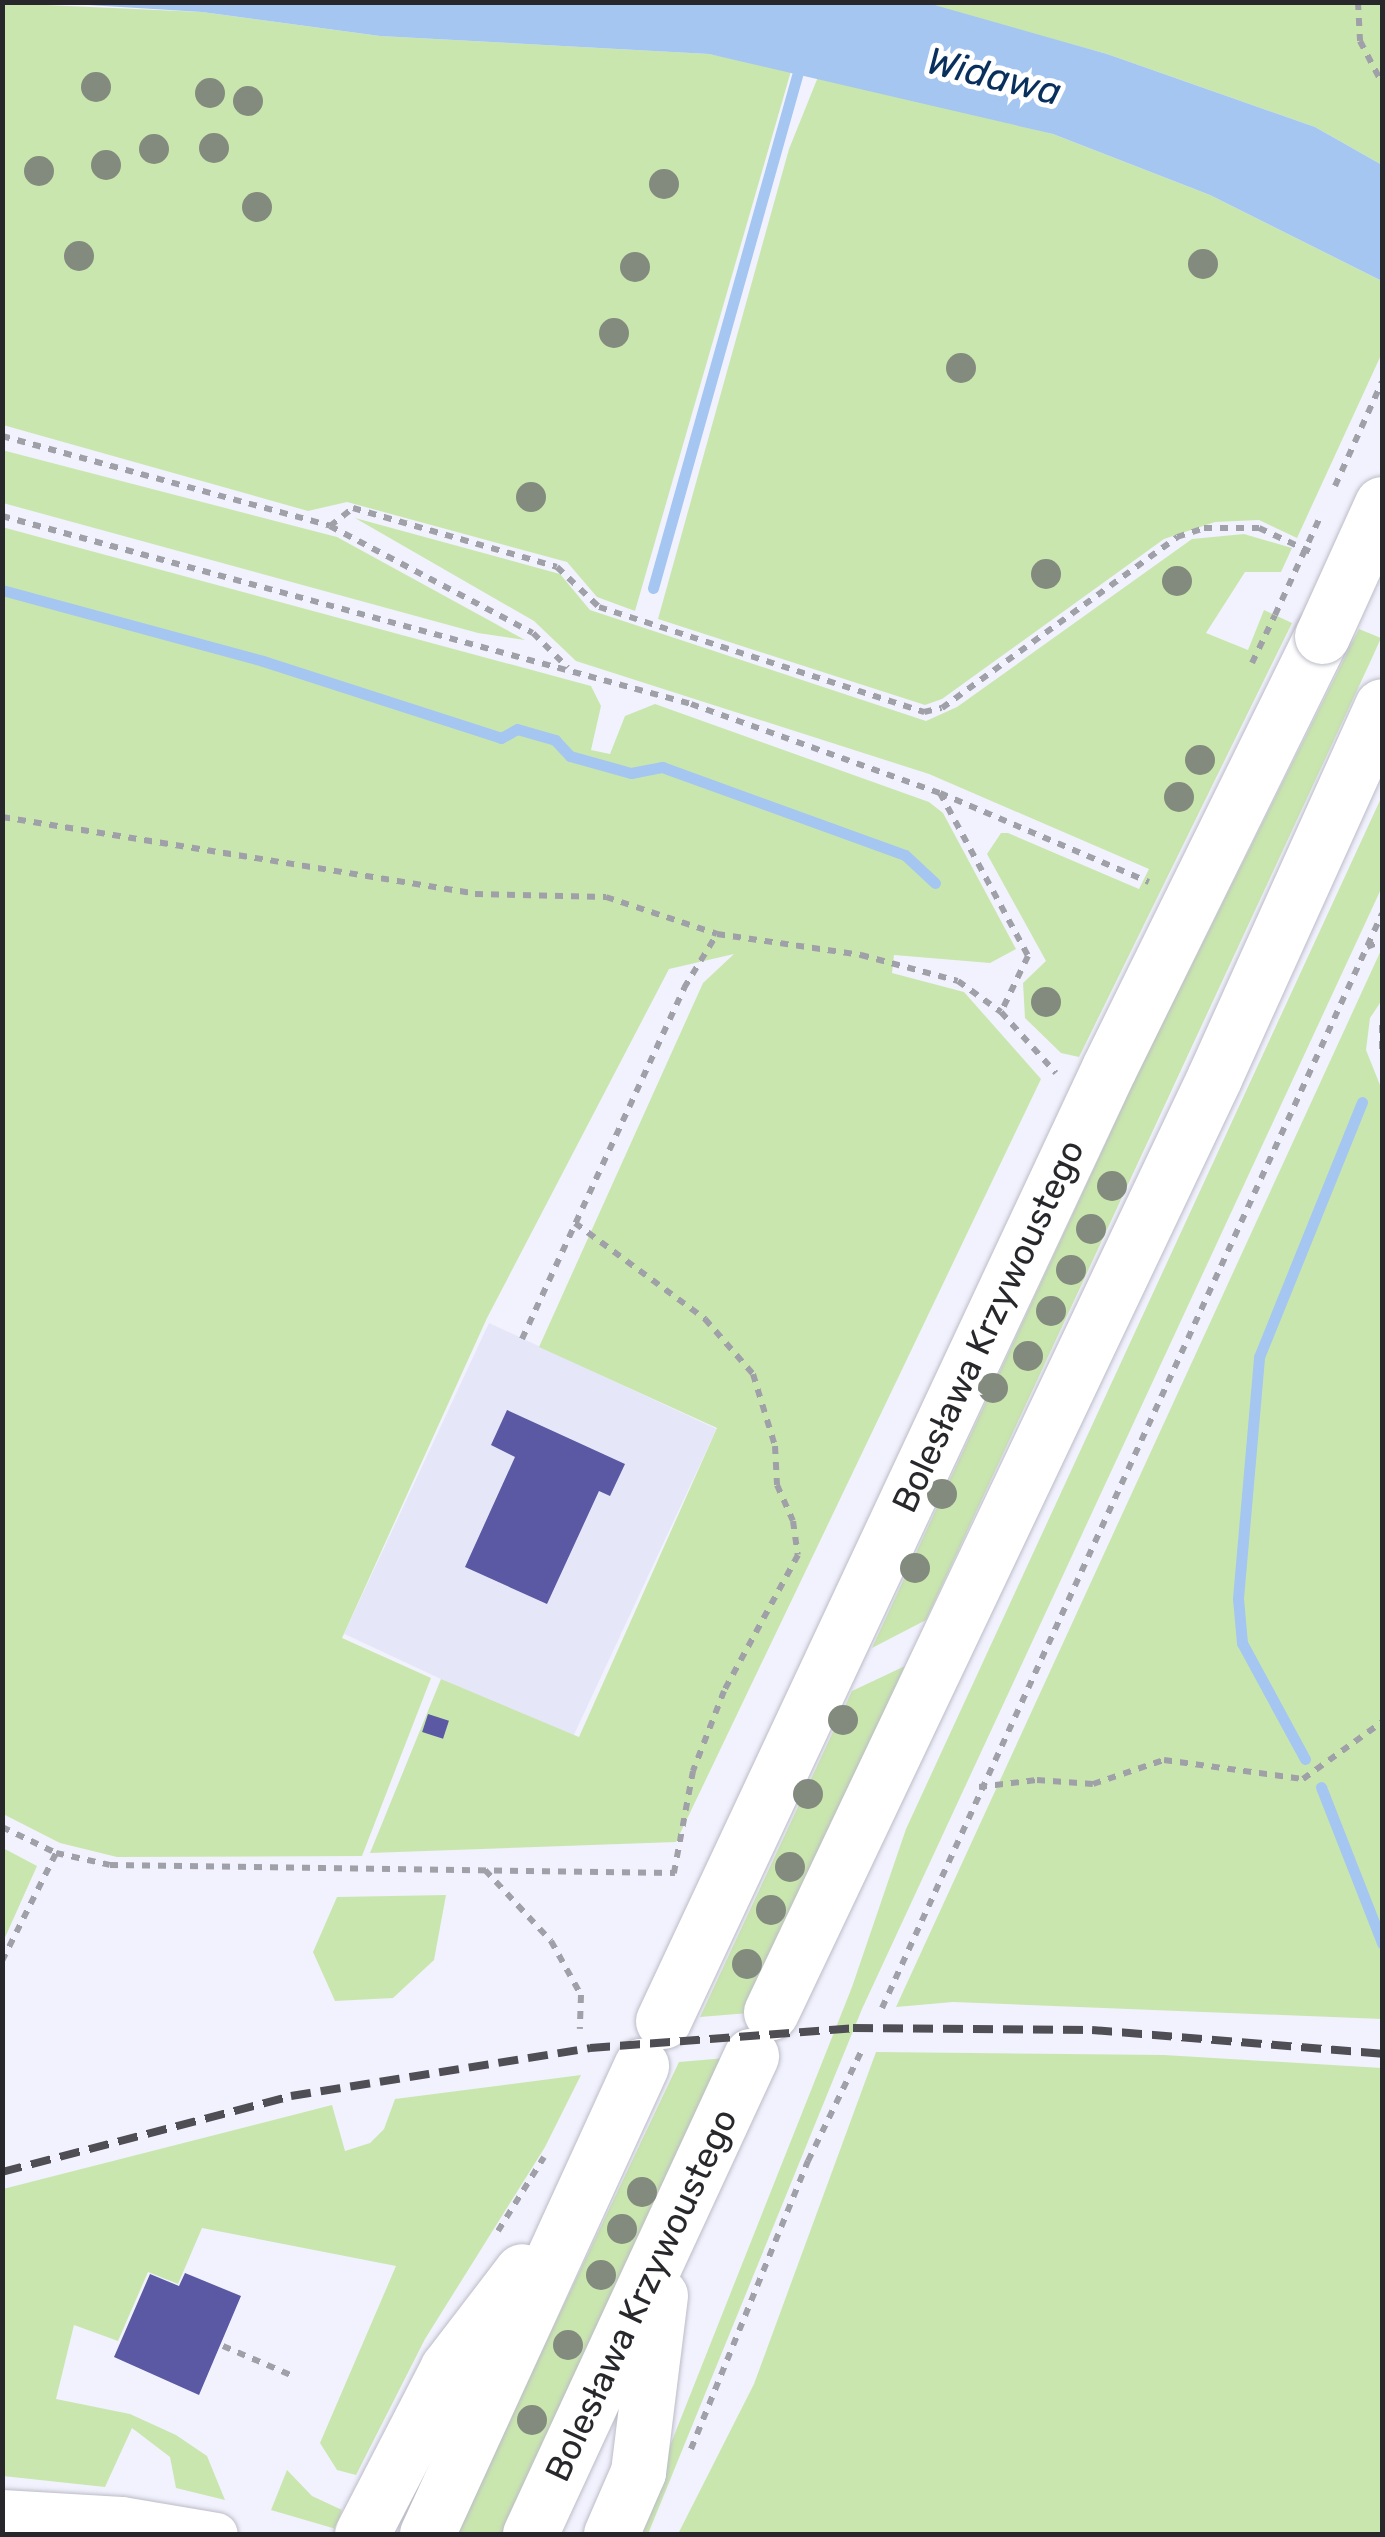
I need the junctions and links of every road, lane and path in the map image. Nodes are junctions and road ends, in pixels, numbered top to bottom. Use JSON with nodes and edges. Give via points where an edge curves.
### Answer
{"nodes":[{"id":1,"x":1358,"y":2,"type":"edge"},
{"id":2,"x":1382,"y":83,"type":"edge"},
{"id":3,"x":2,"y":436,"type":"edge"},
{"id":4,"x":1382,"y":504,"type":"edge"},
{"id":5,"x":2,"y":516,"type":"edge"},
{"id":6,"x":330,"y":526,"type":"junction"},
{"id":7,"x":1294,"y":544,"type":"dead end"},
{"id":8,"x":571,"y":670,"type":"junction"},
{"id":9,"x":1382,"y":706,"type":"edge"},
{"id":10,"x":940,"y":793,"type":"junction"},
{"id":11,"x":2,"y":816,"type":"edge"},
{"id":12,"x":1149,"y":882,"type":"dead end"},
{"id":13,"x":1382,"y":914,"type":"edge"},
{"id":14,"x":717,"y":934,"type":"junction"},
{"id":15,"x":1382,"y":941,"type":"edge"},
{"id":16,"x":1367,"y":947,"type":"junction"},
{"id":17,"x":1001,"y":1012,"type":"junction"},
{"id":18,"x":1382,"y":1025,"type":"edge"},
{"id":19,"x":1382,"y":1055,"type":"edge"},
{"id":20,"x":1096,"y":1096,"type":"junction"},
{"id":21,"x":575,"y":1223,"type":"junction"},
{"id":22,"x":522,"y":1339,"type":"dead end"},
{"id":23,"x":1382,"y":1722,"type":"edge"},
{"id":24,"x":978,"y":1786,"type":"junction"},
{"id":25,"x":2,"y":1827,"type":"edge"},
{"id":26,"x":56,"y":1853,"type":"junction"},
{"id":27,"x":484,"y":1870,"type":"junction"},
{"id":28,"x":674,"y":1873,"type":"junction"},
{"id":29,"x":731,"y":1882,"type":"junction"},
{"id":30,"x":2,"y":1961,"type":"edge"},
{"id":31,"x":882,"y":2008,"type":"dead end"},
{"id":32,"x":580,"y":2029,"type":"dead end"},
{"id":33,"x":862,"y":2050,"type":"dead end"},
{"id":34,"x":578,"y":2197,"type":"junction"},
{"id":35,"x":666,"y":2247,"type":"junction"},
{"id":36,"x":222,"y":2346,"type":"dead end"},
{"id":37,"x":293,"y":2376,"type":"dead end"},
{"id":38,"x":686,"y":2463,"type":"dead end"},
{"id":39,"x":2,"y":2511,"type":"edge"},
{"id":40,"x":217,"y":2534,"type":"edge"},
{"id":41,"x":362,"y":2534,"type":"edge"},
{"id":42,"x":427,"y":2534,"type":"edge"},
{"id":43,"x":530,"y":2534,"type":"edge"},
{"id":44,"x":611,"y":2534,"type":"edge"}],
"edges":[{"from":1,"to":2,"type":"path","via":[[1360,41]]},
{"from":3,"to":6,"type":"path"},
{"from":4,"to":20,"type":"main road","name":"Bolesława Krzywoustego","bridge":true},
{"from":5,"to":8,"type":"path"},
{"from":6,"to":7,"type":"path","via":[[353,508],[558,566],[599,607],[924,712],[942,708],[1177,538],[1229,526],[1259,528]]},
{"from":6,"to":8,"type":"path","via":[[533,632]]},
{"from":8,"to":10,"type":"path","via":[[691,704]]},
{"from":9,"to":35,"type":"main road","name":"Bolesława Krzywoustego"},
{"from":10,"to":12,"type":"path"},
{"from":10,"to":17,"type":"path","via":[[1028,956]]},
{"from":11,"to":14,"type":"path","via":[[476,894],[606,898]]},
{"from":13,"to":16,"type":"path"},
{"from":14,"to":17,"type":"path","via":[[861,955],[958,981]]},
{"from":14,"to":21,"type":"path","via":[[684,988]]},
{"from":15,"to":16,"type":"path"},
{"from":16,"to":24,"type":"path"},
{"from":17,"to":20,"type":"path","via":[[1052,1072]]},
{"from":18,"to":19,"type":"path"},
{"from":20,"to":29,"type":"main road","name":"Bolesława Krzywoustego"},
{"from":21,"to":22,"type":"path"},
{"from":21,"to":28,"type":"path","via":[[694,1310],[753,1374],[775,1446],[776,1485],[793,1520],[798,1556],[705,1739]]},
{"from":23,"to":24,"type":"path","via":[[1303,1779],[1164,1760],[1093,1784]]},
{"from":24,"to":31,"type":"path"},
{"from":25,"to":26,"type":"path"},
{"from":26,"to":27,"type":"path","via":[[110,1865]]},
{"from":26,"to":30,"type":"path"},
{"from":27,"to":28,"type":"path"},
{"from":27,"to":32,"type":"path","via":[[551,1941],[581,1995]]},
{"from":28,"to":29,"type":"path"},
{"from":29,"to":34,"type":"main road","name":"Bolesława Krzywoustego"},
{"from":33,"to":38,"type":"path","via":[[808,2161]]},
{"from":34,"to":41,"type":"main road","via":[[447,2369]]},
{"from":34,"to":42,"type":"main road","name":"Bolesława Krzywoustego"},
{"from":35,"to":43,"type":"main road","name":"Bolesława Krzywoustego"},
{"from":35,"to":44,"type":"main road","via":[[638,2472]]},
{"from":36,"to":37,"type":"path"},
{"from":39,"to":40,"type":"street","via":[[122,2518]]}]}
